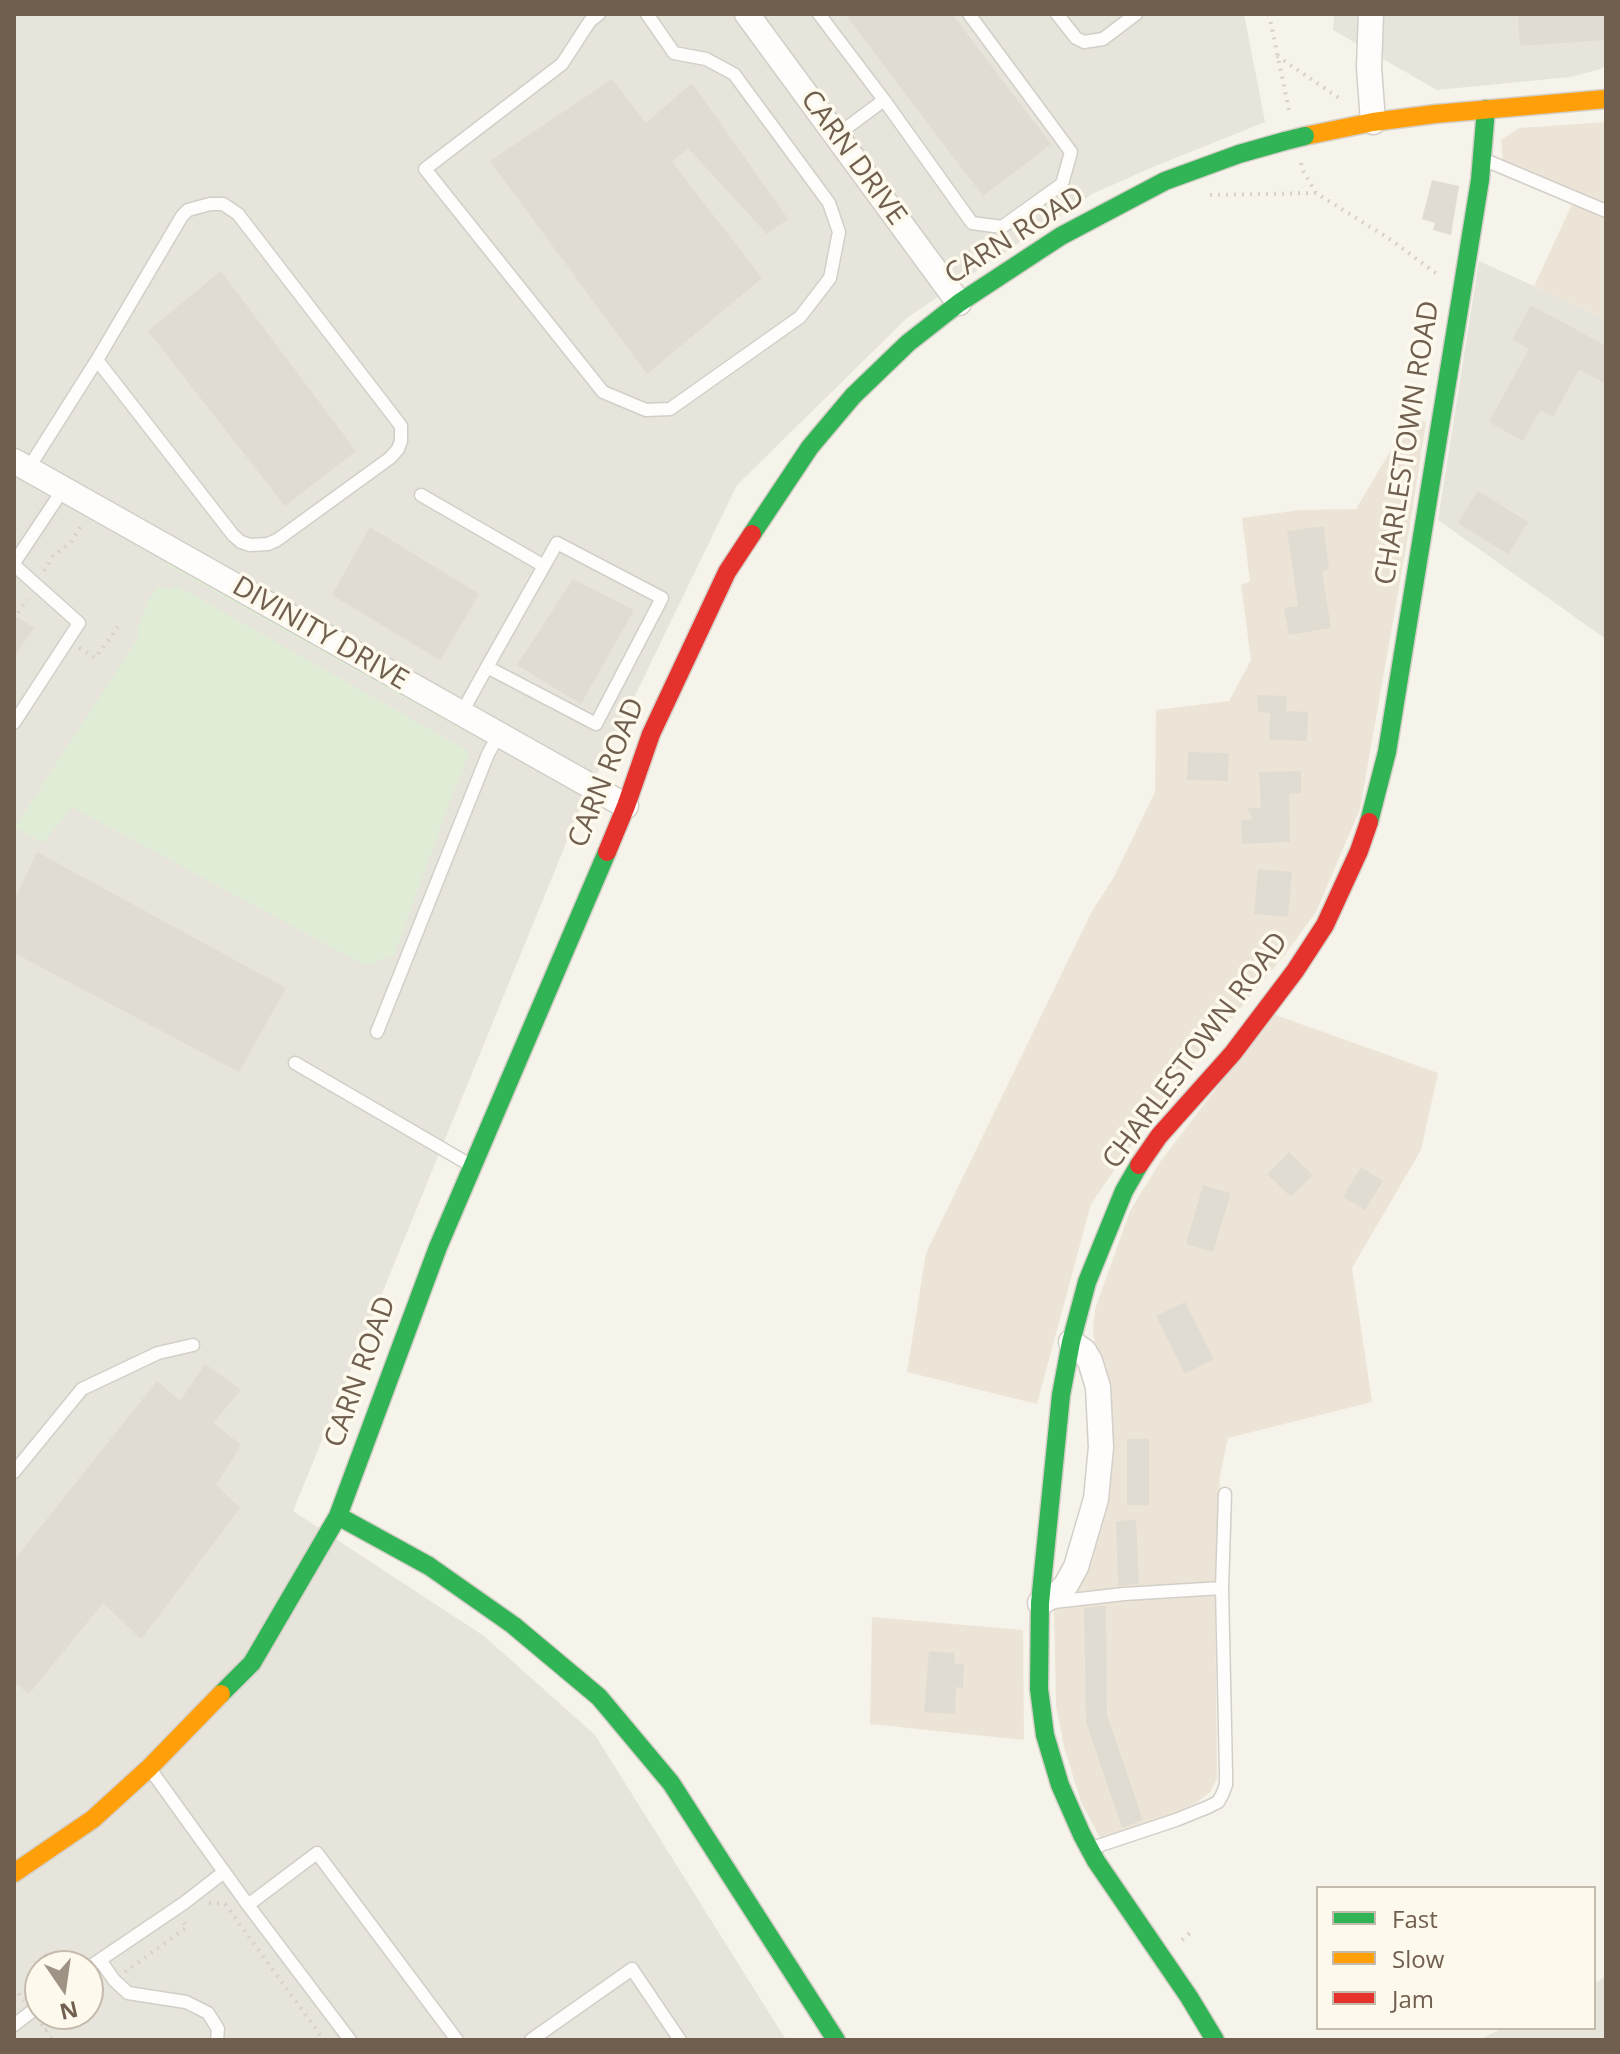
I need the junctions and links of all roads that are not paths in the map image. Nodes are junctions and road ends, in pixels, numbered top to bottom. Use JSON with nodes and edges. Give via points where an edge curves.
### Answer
{"nodes":[{"id":1,"x":647,"y":14,"type":"edge"},
{"id":2,"x":747,"y":14,"type":"edge"},
{"id":3,"x":819,"y":14,"type":"edge"},
{"id":4,"x":969,"y":14,"type":"edge"},
{"id":5,"x":1057,"y":14,"type":"edge"},
{"id":6,"x":1136,"y":14,"type":"edge"},
{"id":7,"x":1371,"y":14,"type":"edge"},
{"id":8,"x":595,"y":15,"type":"edge"},
{"id":9,"x":1606,"y":99,"type":"edge"},
{"id":10,"x":884,"y":100,"type":"junction"},
{"id":11,"x":1486,"y":109,"type":"junction"},
{"id":12,"x":1373,"y":122,"type":"junction"},
{"id":13,"x":837,"y":135,"type":"junction"},
{"id":14,"x":1482,"y":158,"type":"junction"},
{"id":15,"x":1606,"y":211,"type":"edge"},
{"id":16,"x":959,"y":303,"type":"junction"},
{"id":17,"x":97,"y":360,"type":"junction"},
{"id":18,"x":21,"y":465,"type":"edge"},
{"id":19,"x":64,"y":488,"type":"junction"},
{"id":20,"x":421,"y":495,"type":"dead end"},
{"id":21,"x":14,"y":564,"type":"edge"},
{"id":22,"x":544,"y":566,"type":"junction"},
{"id":23,"x":487,"y":667,"type":"junction"},
{"id":24,"x":461,"y":714,"type":"junction"},
{"id":25,"x":14,"y":723,"type":"edge"},
{"id":26,"x":499,"y":734,"type":"junction"},
{"id":27,"x":626,"y":806,"type":"junction"},
{"id":28,"x":377,"y":1032,"type":"dead end"},
{"id":29,"x":295,"y":1063,"type":"dead end"},
{"id":30,"x":472,"y":1166,"type":"junction"},
{"id":31,"x":1071,"y":1342,"type":"junction"},
{"id":32,"x":193,"y":1345,"type":"dead end"},
{"id":33,"x":14,"y":1472,"type":"edge"},
{"id":34,"x":1225,"y":1494,"type":"dead end"},
{"id":35,"x":338,"y":1516,"type":"junction"},
{"id":36,"x":1222,"y":1588,"type":"junction"},
{"id":37,"x":1040,"y":1603,"type":"junction"},
{"id":38,"x":149,"y":1768,"type":"junction"},
{"id":39,"x":1089,"y":1849,"type":"junction"},
{"id":40,"x":14,"y":1872,"type":"edge"},
{"id":41,"x":224,"y":1872,"type":"junction"},
{"id":42,"x":248,"y":1905,"type":"junction"},
{"id":43,"x":104,"y":1957,"type":"edge"},
{"id":44,"x":104,"y":1966,"type":"edge"},
{"id":45,"x":217,"y":2040,"type":"edge"},
{"id":46,"x":350,"y":2040,"type":"edge"},
{"id":47,"x":457,"y":2040,"type":"edge"},
{"id":48,"x":531,"y":2040,"type":"edge"},
{"id":49,"x":680,"y":2040,"type":"edge"},
{"id":50,"x":836,"y":2040,"type":"edge"},
{"id":51,"x":1215,"y":2040,"type":"edge"}],
"edges":[{"from":1,"to":8,"type":"lane","via":[[674,53],[706,59],[734,74],[829,203],[839,232],[830,278],[800,317],[670,409],[646,410],[603,392],[425,169],[562,64]]},
{"from":2,"to":13,"type":"street","name":"CARN DRIVE"},
{"from":3,"to":10,"type":"lane"},
{"from":4,"to":10,"type":"lane","via":[[1071,152],[1062,184],[1002,227],[972,223]]},
{"from":5,"to":6,"type":"lane","via":[[1084,42],[1103,39]]},
{"from":7,"to":12,"type":"street"},
{"from":9,"to":11,"type":"main road","name":"CARN ROAD"},
{"from":10,"to":13,"type":"lane"},
{"from":11,"to":12,"type":"main road","name":"CARN ROAD"},
{"from":11,"to":14,"type":"main road","name":"CHARLESTOWN ROAD"},
{"from":12,"to":16,"type":"main road","name":"CARN ROAD","via":[[1294,135],[1165,181],[1061,236]]},
{"from":13,"to":16,"type":"street","name":"CARN DRIVE"},
{"from":14,"to":15,"type":"lane"},
{"from":14,"to":31,"type":"main road","name":"CHARLESTOWN ROAD","via":[[1387,752],[1359,851],[1325,925],[1295,971],[1139,1164],[1099,1249]]},
{"from":16,"to":27,"type":"main road","name":"CARN ROAD","via":[[853,396],[778,494],[727,572],[651,734]]},
{"from":17,"to":17,"type":"lane","via":[[182,216],[198,206],[223,204],[238,214],[401,426],[401,441],[390,458],[277,540],[250,545],[233,535]]},
{"from":17,"to":18,"type":"lane"},
{"from":18,"to":19,"type":"street","name":"DIVINITY DRIVE"},
{"from":19,"to":21,"type":"lane"},
{"from":19,"to":24,"type":"street","name":"DIVINITY DRIVE"},
{"from":20,"to":22,"type":"lane"},
{"from":21,"to":25,"type":"lane","via":[[79,623]]},
{"from":22,"to":23,"type":"lane"},
{"from":22,"to":23,"type":"lane","via":[[557,543],[662,598],[596,724]]},
{"from":23,"to":24,"type":"lane"},
{"from":24,"to":26,"type":"street","name":"DIVINITY DRIVE"},
{"from":26,"to":27,"type":"street","name":"DIVINITY DRIVE"},
{"from":26,"to":28,"type":"lane"},
{"from":27,"to":30,"type":"main road","name":"CARN ROAD"},
{"from":29,"to":30,"type":"lane"},
{"from":30,"to":35,"type":"main road","name":"CARN ROAD"},
{"from":31,"to":37,"type":"main road","name":"CHARLESTOWN ROAD"},
{"from":31,"to":37,"type":"street","via":[[1084,1351],[1098,1387],[1101,1447],[1096,1499],[1076,1567],[1060,1592]]},
{"from":32,"to":33,"type":"lane","via":[[158,1353],[82,1389]]},
{"from":34,"to":36,"type":"lane"},
{"from":35,"to":38,"type":"main road","name":"CARN ROAD","via":[[252,1663]]},
{"from":35,"to":50,"type":"main road","via":[[429,1566],[513,1625],[599,1697],[671,1783]]},
{"from":36,"to":37,"type":"lane"},
{"from":36,"to":39,"type":"lane","via":[[1222,1795],[1218,1802],[1176,1820]]},
{"from":37,"to":39,"type":"main road","name":"CHARLESTOWN ROAD","via":[[1039,1689],[1045,1735],[1060,1785]]},
{"from":38,"to":40,"type":"main road","name":"CARN ROAD","via":[[93,1819]]},
{"from":38,"to":41,"type":"lane"},
{"from":39,"to":51,"type":"main road","name":"CHARLESTOWN ROAD"},
{"from":41,"to":42,"type":"lane"},
{"from":41,"to":43,"type":"lane"},
{"from":42,"to":46,"type":"lane"},
{"from":42,"to":47,"type":"lane","via":[[317,1853]]},
{"from":44,"to":45,"type":"lane","via":[[128,1993],[186,2002],[208,2013],[218,2029]]},
{"from":48,"to":49,"type":"lane","via":[[632,1969]]}]}
